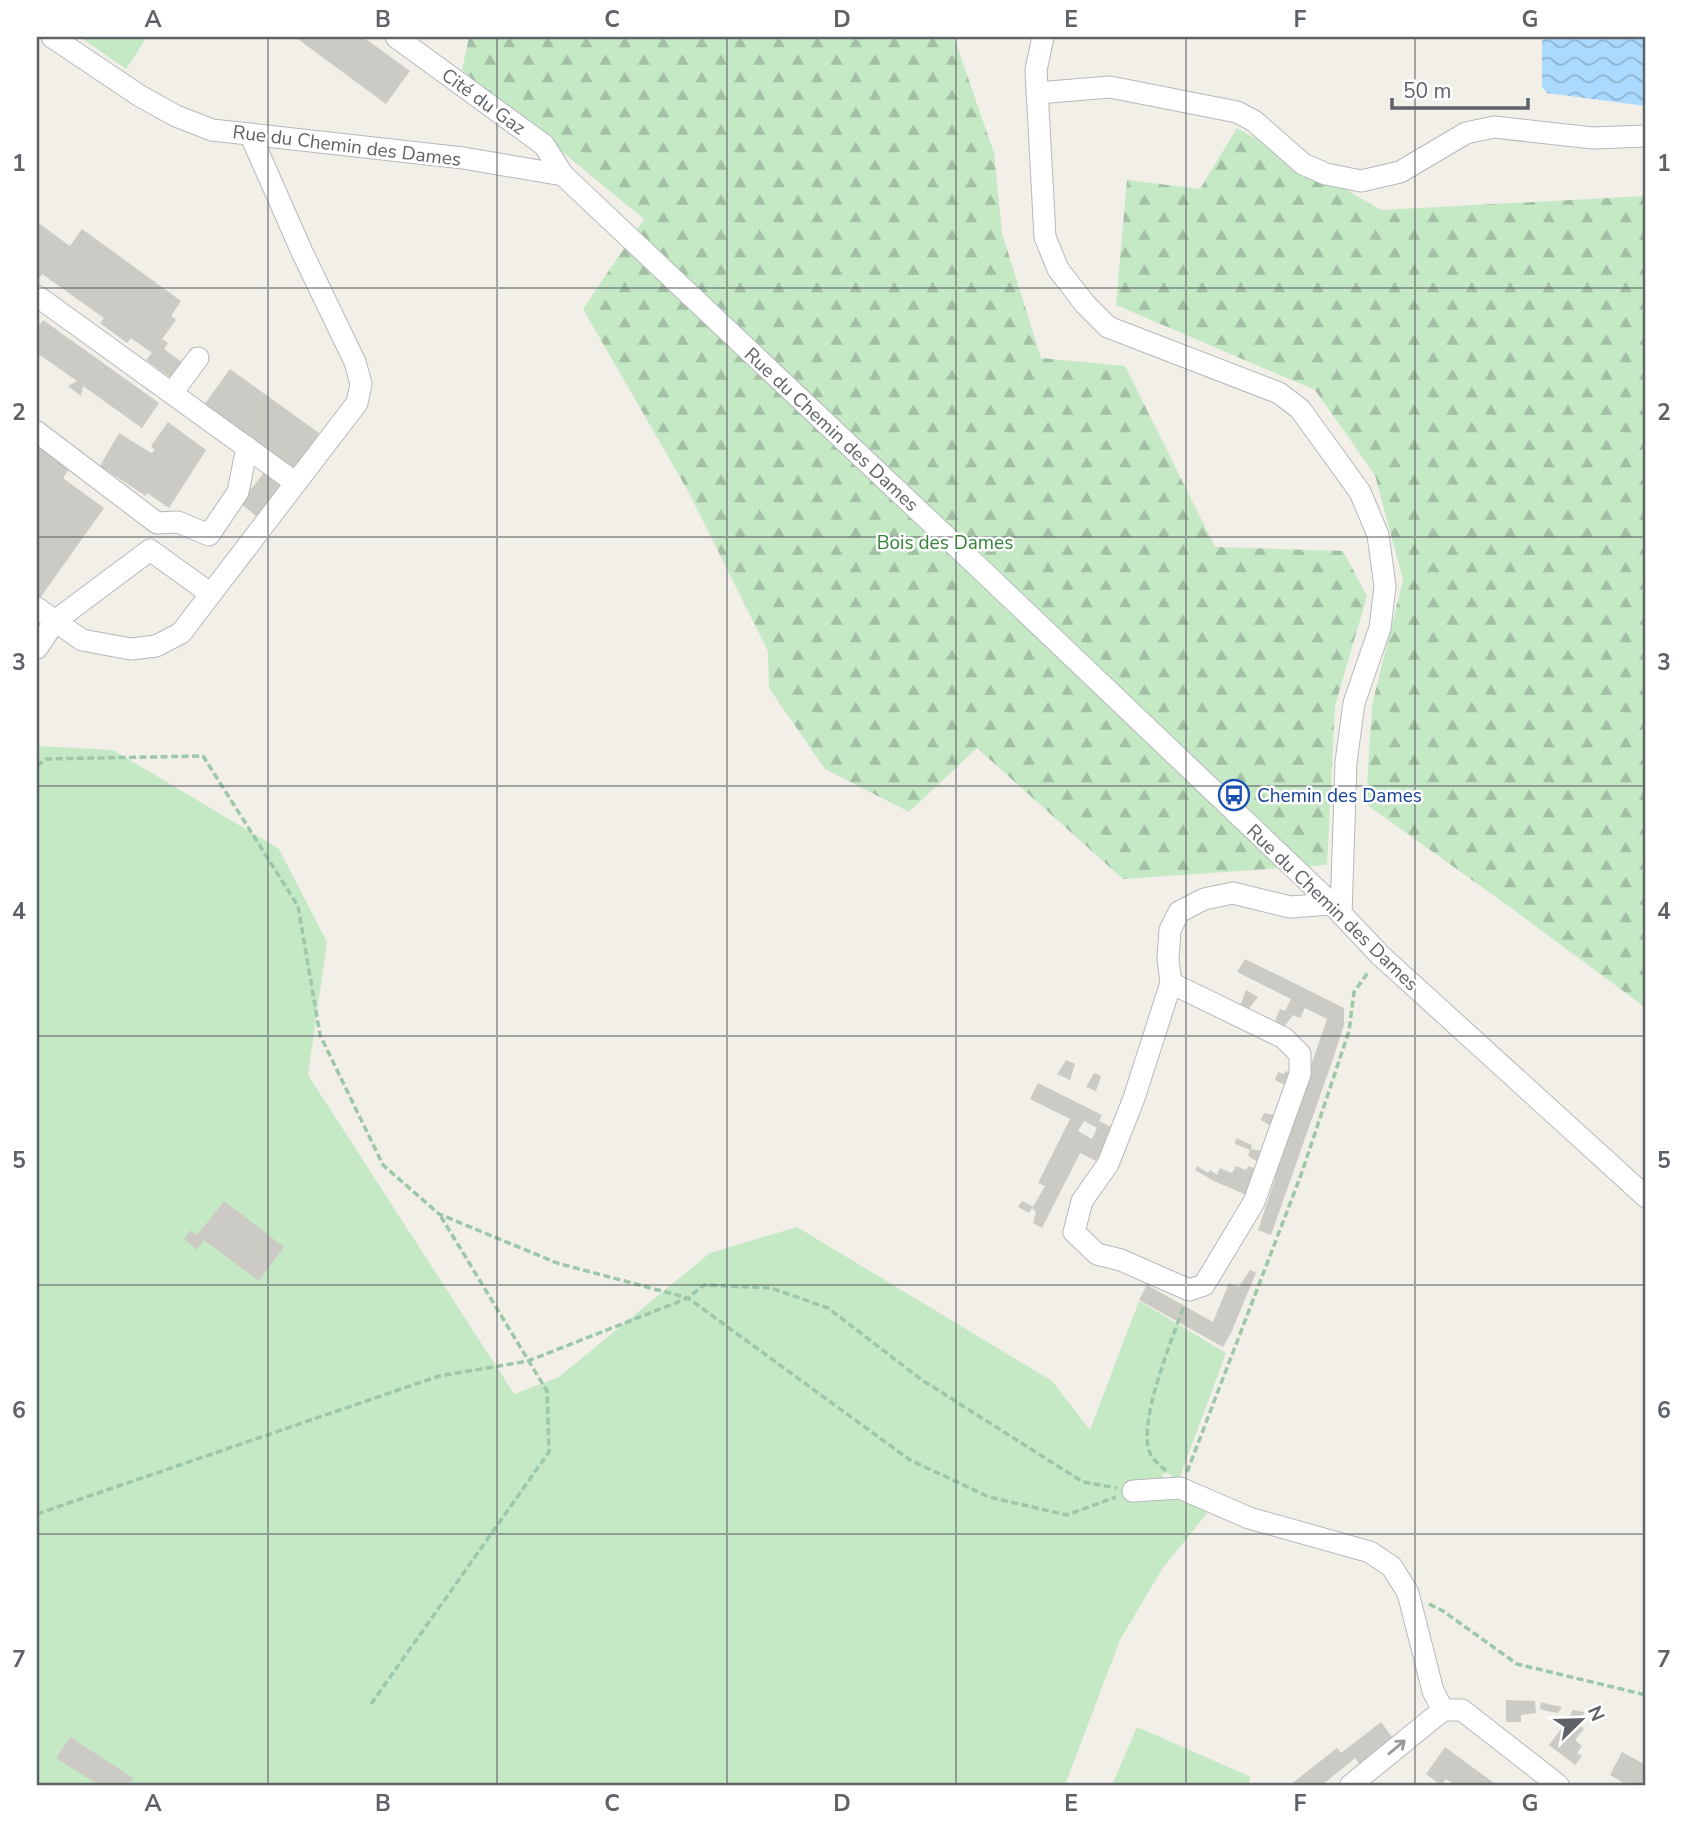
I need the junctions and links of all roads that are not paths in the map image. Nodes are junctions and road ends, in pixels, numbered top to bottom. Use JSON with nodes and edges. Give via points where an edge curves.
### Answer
{"nodes":[{"id":1,"x":52,"y":37,"type":"edge"},
{"id":2,"x":396,"y":37,"type":"edge"},
{"id":3,"x":1043,"y":37,"type":"edge"},
{"id":4,"x":1037,"y":93,"type":"junction"},
{"id":5,"x":250,"y":134,"type":"junction"},
{"id":6,"x":1646,"y":135,"type":"edge"},
{"id":7,"x":563,"y":175,"type":"junction"},
{"id":8,"x":37,"y":296,"type":"edge"},
{"id":9,"x":198,"y":358,"type":"dead end"},
{"id":10,"x":172,"y":393,"type":"junction"},
{"id":11,"x":37,"y":432,"type":"edge"},
{"id":12,"x":247,"y":447,"type":"junction"},
{"id":13,"x":296,"y":483,"type":"junction"},
{"id":14,"x":211,"y":594,"type":"junction"},
{"id":15,"x":37,"y":608,"type":"edge"},
{"id":16,"x":55,"y":621,"type":"junction"},
{"id":17,"x":37,"y":648,"type":"edge"},
{"id":18,"x":1337,"y":909,"type":"junction"},
{"id":19,"x":1171,"y":983,"type":"junction"},
{"id":20,"x":1646,"y":1197,"type":"edge"},
{"id":21,"x":1133,"y":1491,"type":"road end"},
{"id":22,"x":1443,"y":1710,"type":"junction"},
{"id":23,"x":1352,"y":1785,"type":"edge"},
{"id":24,"x":1558,"y":1785,"type":"edge"}],
"edges":[{"from":1,"to":5,"type":"street","name":"Rue du Chemin des Dames","via":[[176,116],[212,130]]},
{"from":2,"to":7,"type":"street","name":"Cité du Gaz","via":[[544,145]]},
{"from":3,"to":4,"type":"street","via":[[1035,70]]},
{"from":4,"to":6,"type":"street","via":[[1110,88],[1237,112],[1303,164],[1361,181],[1400,172],[1466,133],[1494,127],[1593,138]]},
{"from":4,"to":18,"type":"street","via":[[1045,237],[1058,269],[1085,304],[1108,327],[1279,393],[1300,409],[1360,492],[1378,535],[1385,586],[1380,628],[1354,703]]},
{"from":5,"to":7,"type":"street","name":"Rue du Chemin des Dames","via":[[463,158]]},
{"from":5,"to":13,"type":"street","via":[[355,362],[360,384],[357,403]]},
{"from":7,"to":18,"type":"street","name":"Rue du Chemin des Dames"},
{"from":8,"to":10,"type":"street"},
{"from":9,"to":10,"type":"street"},
{"from":10,"to":12,"type":"street"},
{"from":11,"to":12,"type":"street","via":[[157,523],[178,522],[209,535],[238,492]]},
{"from":12,"to":13,"type":"street"},
{"from":13,"to":14,"type":"street"},
{"from":14,"to":16,"type":"street","via":[[181,633],[156,646],[131,649],[82,640]]},
{"from":14,"to":16,"type":"street","via":[[150,550]]},
{"from":15,"to":16,"type":"street"},
{"from":16,"to":17,"type":"street"},
{"from":18,"to":19,"type":"street","via":[[1290,907],[1233,893],[1204,898],[1179,912],[1170,930]]},
{"from":18,"to":20,"type":"street","name":"Rue du Chemin des Dames","via":[[1380,955]]},
{"from":19,"to":19,"type":"street","via":[[1284,1038],[1300,1054],[1300,1074],[1254,1202],[1204,1285],[1189,1290],[1097,1254],[1074,1232],[1082,1201],[1108,1164],[1134,1098]]},
{"from":21,"to":22,"type":"street","via":[[1180,1488],[1250,1518],[1370,1552],[1392,1567],[1408,1594],[1433,1691]]},
{"from":23,"to":22,"type":"street","one_way":true},
{"from":22,"to":24,"type":"street","via":[[1462,1710]]}]}
